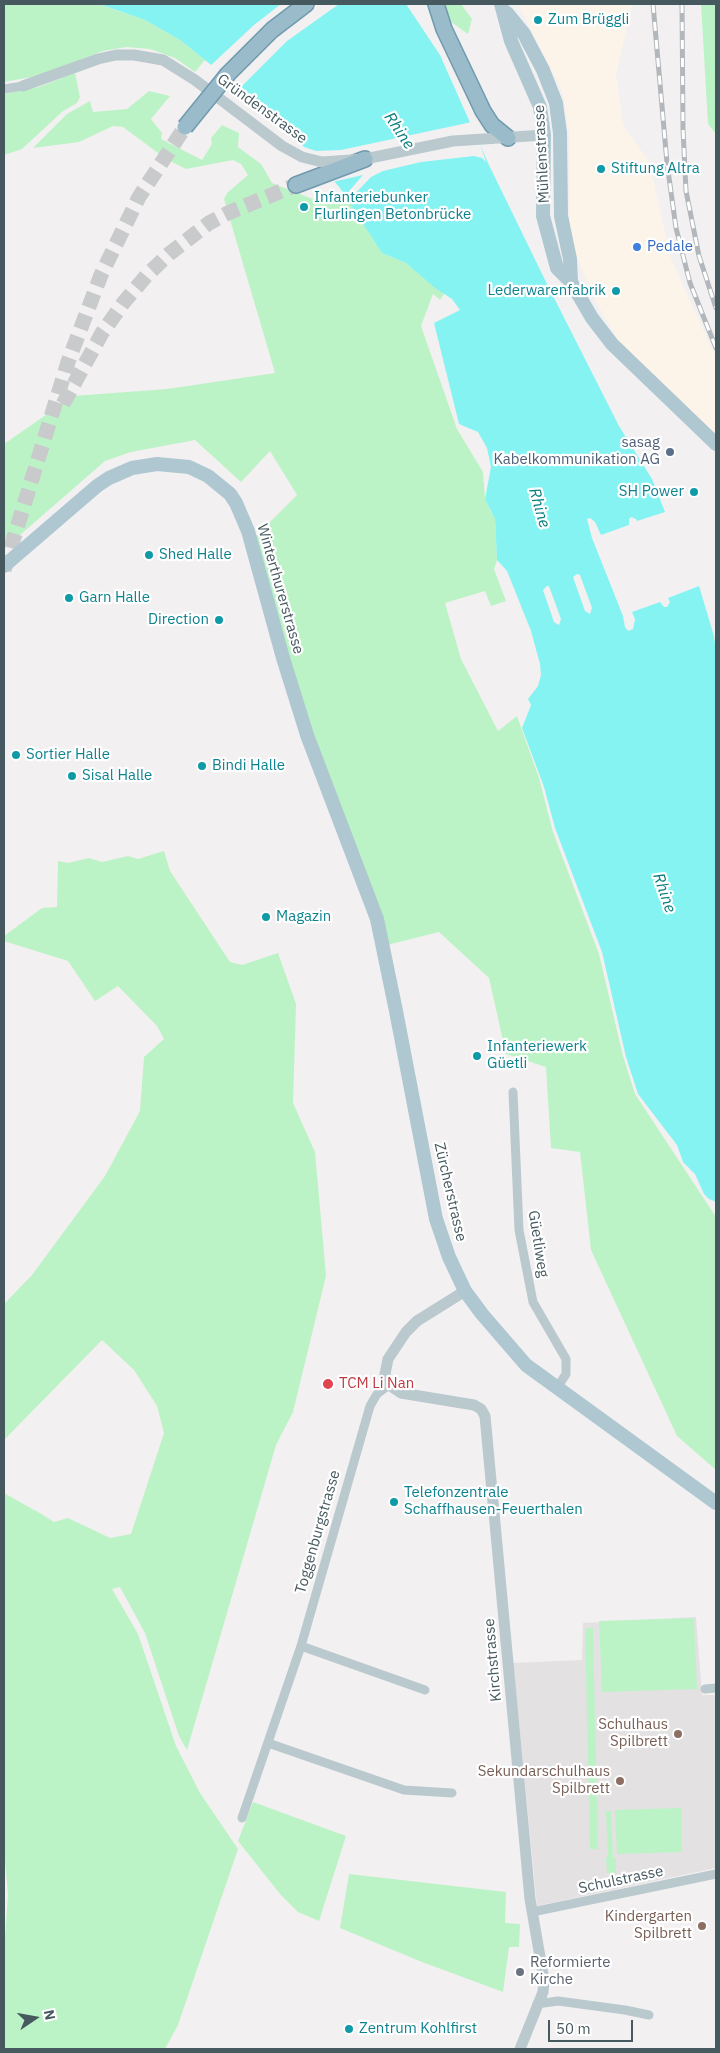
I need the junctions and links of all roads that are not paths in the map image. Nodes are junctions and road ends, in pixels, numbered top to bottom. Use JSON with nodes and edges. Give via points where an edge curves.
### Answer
{"nodes":[{"id":1,"x":306,"y":4,"type":"edge"},
{"id":2,"x":436,"y":4,"type":"edge"},
{"id":3,"x":502,"y":6,"type":"edge"},
{"id":4,"x":23,"y":86,"type":"joint"},
{"id":5,"x":4,"y":89,"type":"edge"},
{"id":6,"x":185,"y":127,"type":"tunnel mouth"},
{"id":7,"x":560,"y":133,"type":"junction"},
{"id":8,"x":544,"y":135,"type":"junction"},
{"id":9,"x":508,"y":138,"type":"junction"},
{"id":10,"x":366,"y":159,"type":"junction"},
{"id":11,"x":298,"y":184,"type":"tunnel mouth"},
{"id":12,"x":570,"y":282,"type":"junction"},
{"id":13,"x":716,"y":444,"type":"edge"},
{"id":14,"x":4,"y":566,"type":"edge"},
{"id":15,"x":384,"y":950,"type":"joint"},
{"id":16,"x":513,"y":1092,"type":"dead end"},
{"id":17,"x":465,"y":1290,"type":"junction"},
{"id":18,"x":389,"y":1385,"type":"junction"},
{"id":19,"x":558,"y":1388,"type":"junction"},
{"id":20,"x":716,"y":1503,"type":"edge"},
{"id":21,"x":301,"y":1646,"type":"junction"},
{"id":22,"x":716,"y":1688,"type":"edge"},
{"id":23,"x":705,"y":1689,"type":"dead end"},
{"id":24,"x":425,"y":1690,"type":"dead end"},
{"id":25,"x":268,"y":1743,"type":"junction"},
{"id":26,"x":452,"y":1793,"type":"dead end"},
{"id":27,"x":242,"y":1818,"type":"dead end"},
{"id":28,"x":716,"y":1874,"type":"edge"},
{"id":29,"x":532,"y":1912,"type":"junction"},
{"id":30,"x":537,"y":2004,"type":"junction"},
{"id":31,"x":649,"y":2015,"type":"dead end"},
{"id":32,"x":520,"y":2049,"type":"edge"}],
"edges":[{"from":1,"to":6,"type":"highway","bridge":true,"via":[[242,59]]},
{"from":2,"to":9,"type":"highway","via":[[444,29],[483,112],[492,125]]},
{"from":3,"to":7,"type":"main road","name":"Mühlenstrasse","via":[[524,34],[550,85]]},
{"from":3,"to":8,"type":"main road","name":"Mühlenstrasse","via":[[511,40],[540,107]]},
{"from":4,"to":5,"type":"street","name":"Gründenstrasse"},
{"from":4,"to":10,"type":"street","name":"Gründenstrasse","via":[[116,55],[163,60],[302,157],[322,162]]},
{"from":7,"to":8,"type":"main road"},
{"from":7,"to":12,"type":"main road","name":"Mühlenstrasse","via":[[561,216],[570,259]]},
{"from":8,"to":9,"type":"street","name":"Gründenstrasse"},
{"from":8,"to":12,"type":"main road","name":"Mühlenstrasse","via":[[543,216],[557,268]]},
{"from":9,"to":10,"type":"street","name":"Gründenstrasse","via":[[429,144]]},
{"from":10,"to":11,"type":"highway"},
{"from":12,"to":13,"type":"main road","name":"Mühlenstrasse","via":[[612,344]]},
{"from":14,"to":15,"type":"main road","name":"Winterthurerstrasse","via":[[97,486],[132,468],[157,464],[190,467],[224,488],[236,503],[248,531],[307,735],[377,919]]},
{"from":15,"to":17,"type":"main road","name":"Zürcherstrasse","via":[[436,1219]]},
{"from":16,"to":19,"type":"street","name":"Güetliweg","via":[[518,1230],[533,1302],[566,1359],[566,1374]]},
{"from":17,"to":18,"type":"street","via":[[417,1321],[406,1332],[385,1367]]},
{"from":17,"to":19,"type":"main road","name":"Zürcherstrasse","via":[[517,1356]]},
{"from":18,"to":21,"type":"street","name":"Toggenburgstrasse","via":[[377,1394],[370,1406]]},
{"from":18,"to":29,"type":"street","name":"Kirchstrasse","via":[[401,1393],[474,1405],[485,1416]]},
{"from":19,"to":20,"type":"main road","name":"Zürcherstrasse"},
{"from":21,"to":24,"type":"street"},
{"from":21,"to":25,"type":"street","name":"Toggenburgstrasse"},
{"from":22,"to":23,"type":"street"},
{"from":25,"to":26,"type":"street","via":[[404,1790]]},
{"from":25,"to":27,"type":"street","name":"Toggenburgstrasse"},
{"from":28,"to":29,"type":"street","name":"Schulstrasse"},
{"from":29,"to":30,"type":"street","name":"Kirchstrasse","via":[[544,1980]]},
{"from":30,"to":31,"type":"street","via":[[558,2001]]},
{"from":30,"to":32,"type":"street","name":"Kirchstrasse"}]}
